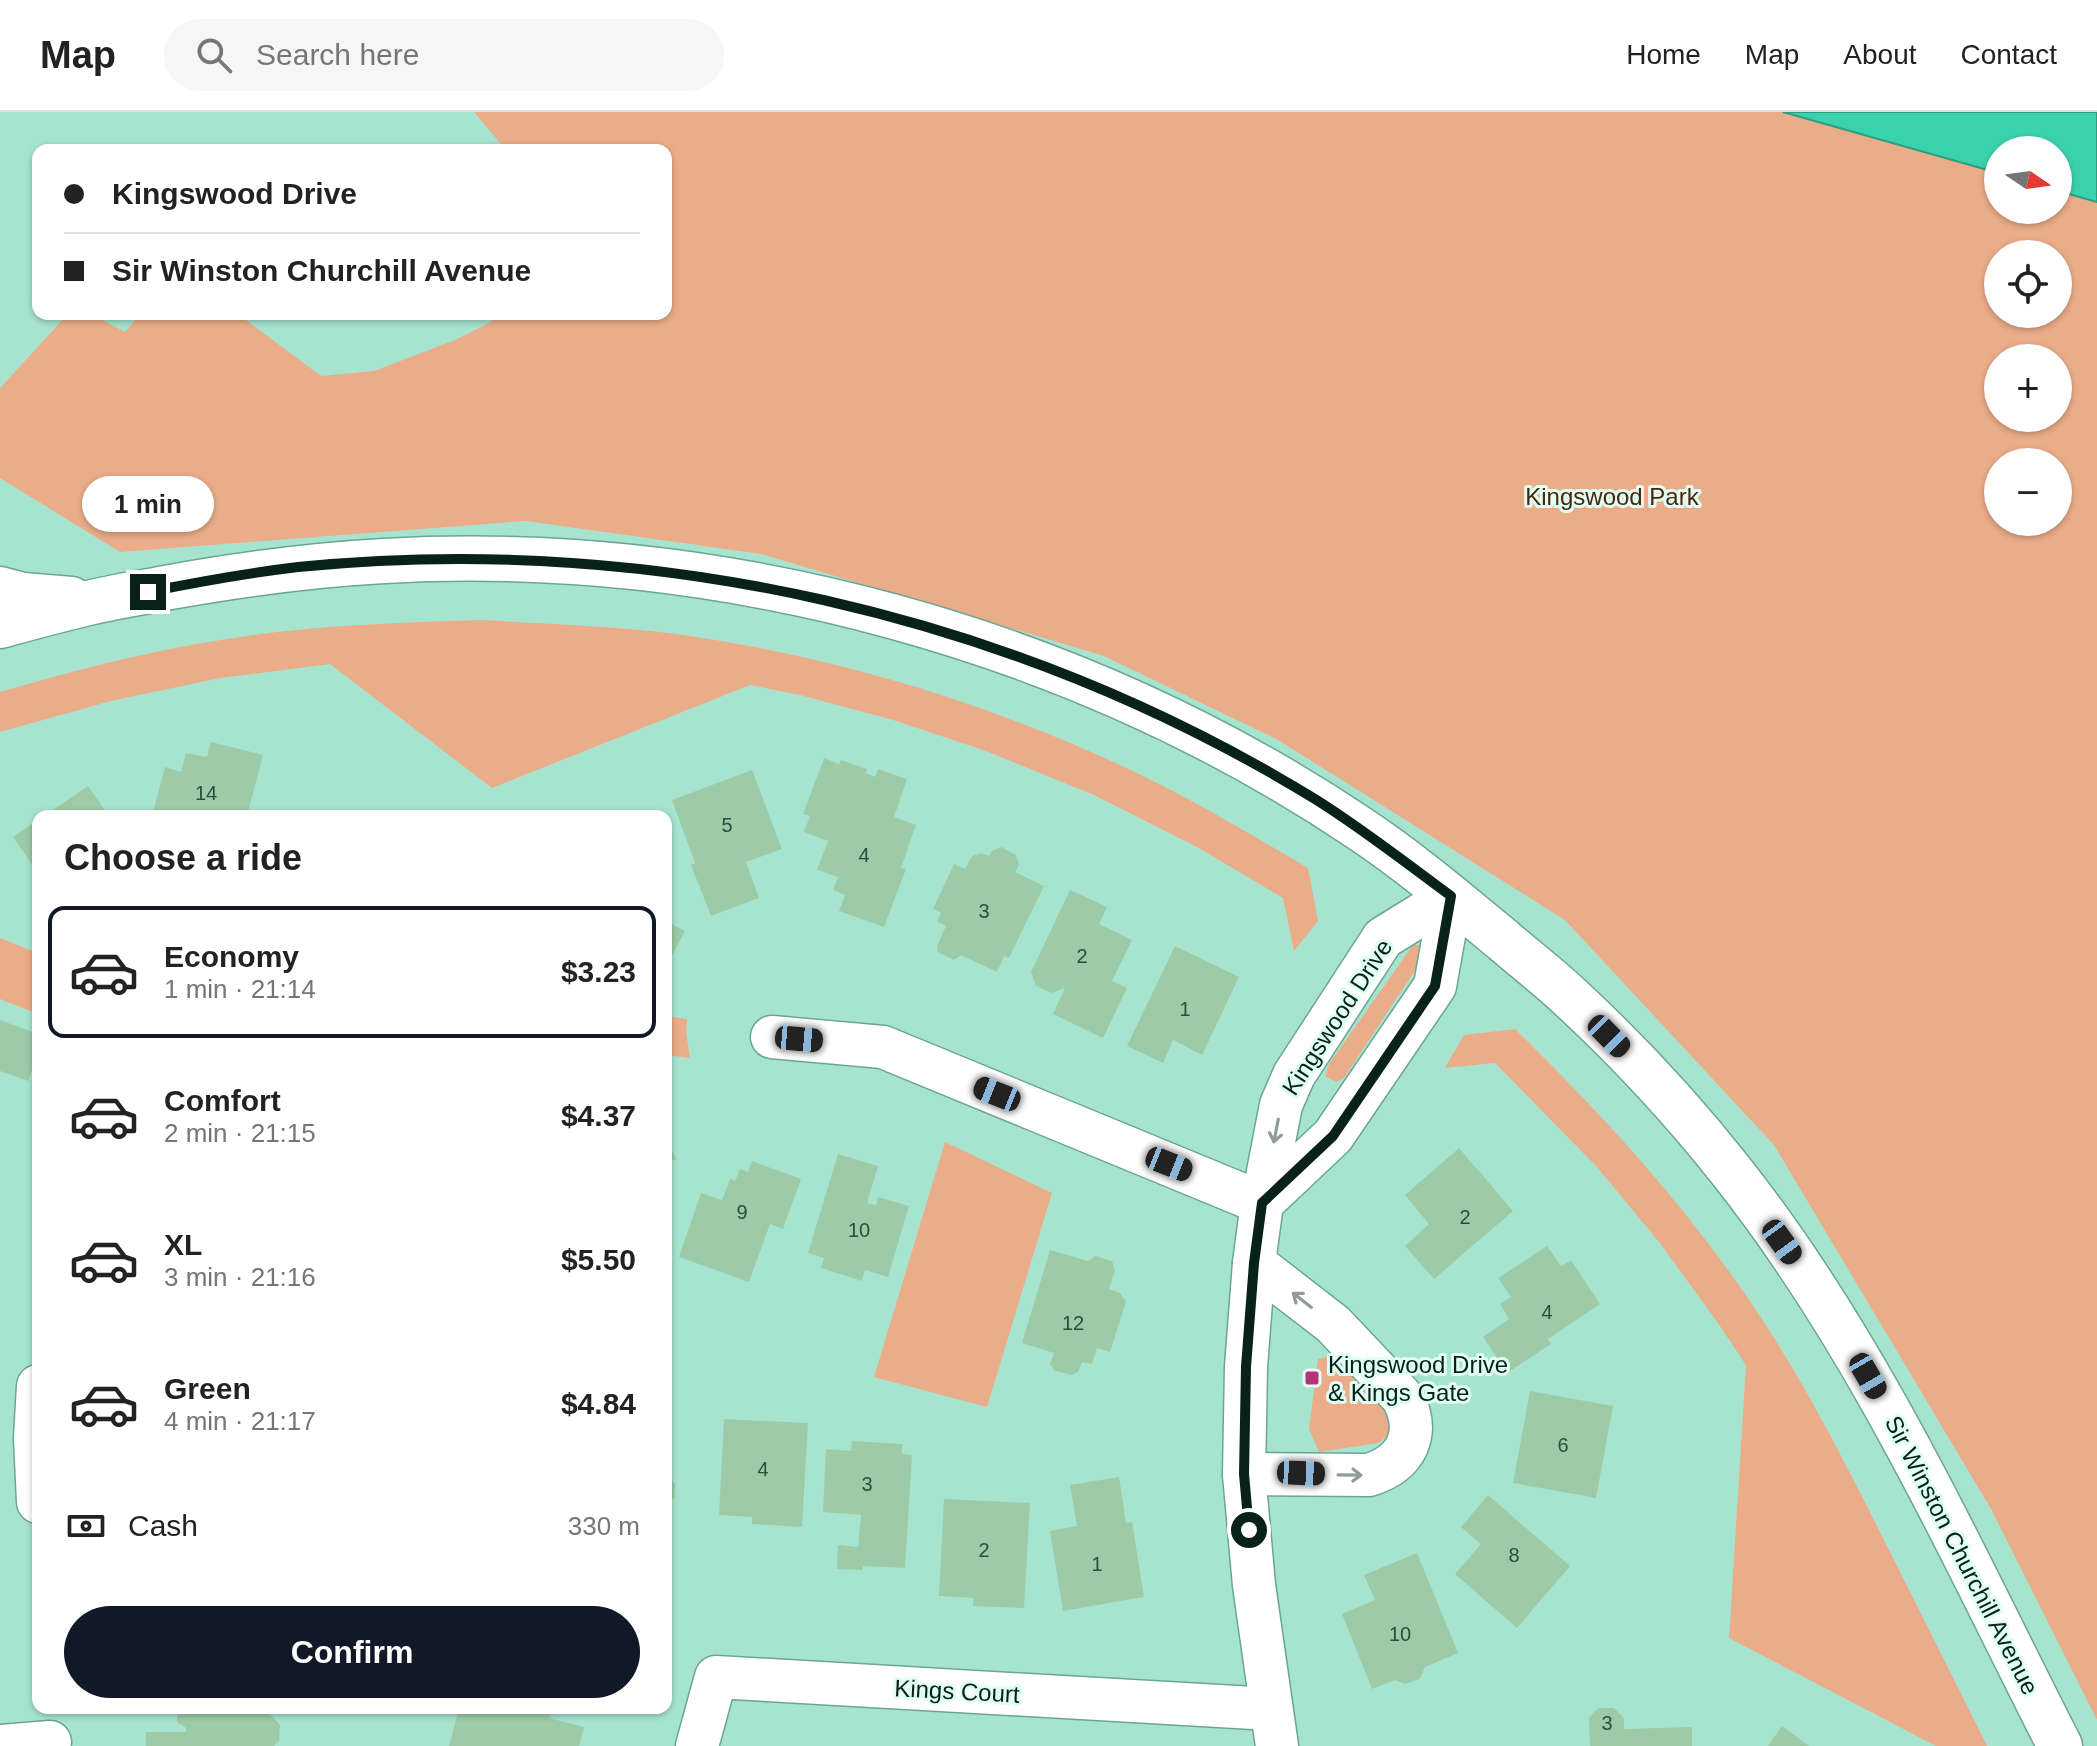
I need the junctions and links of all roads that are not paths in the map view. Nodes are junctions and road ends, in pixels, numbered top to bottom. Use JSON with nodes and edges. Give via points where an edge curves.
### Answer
{"nodes":[{"id":1,"x":0,"y":589,"type":"edge"},
{"id":2,"x":93,"y":601,"type":"junction"},
{"id":3,"x":0,"y":626,"type":"edge"},
{"id":4,"x":1451,"y":896,"type":"junction"},
{"id":5,"x":772,"y":1037,"type":"dead end"},
{"id":6,"x":1262,"y":1203,"type":"junction"},
{"id":7,"x":1254,"y":1263,"type":"junction"},
{"id":8,"x":1244,"y":1474,"type":"junction"},
{"id":9,"x":1274,"y":1727,"type":"edge"},
{"id":10,"x":50,"y":1732,"type":"edge"},
{"id":11,"x":0,"y":1746,"type":"edge"},
{"id":12,"x":697,"y":1746,"type":"edge"},
{"id":13,"x":2060,"y":1746,"type":"edge"}],
"edges":[{"from":1,"to":2,"type":"main road"},
{"from":2,"to":3,"type":"main road","name":"Sir Winston Churchill Avenue"},
{"from":2,"to":4,"type":"main road","name":"Sir Winston Churchill Avenue","via":[[297,568],[492,559],[615,566],[813,596],[1012,654],[1111,693],[1206,738],[1314,799]]},
{"from":4,"to":6,"type":"street","via":[[1435,986],[1333,1136]]},
{"from":4,"to":6,"type":"street","name":"Kingswood Drive","one_way":true,"via":[[1383,938],[1294,1075],[1281,1105]]},
{"from":4,"to":13,"type":"main road","name":"Sir Winston Churchill Avenue","via":[[1571,998],[1665,1093],[1733,1173],[1799,1264],[1922,1471]]},
{"from":5,"to":6,"type":"street","via":[[883,1047]]},
{"from":6,"to":7,"type":"street","name":"Kingswood Drive"},
{"from":7,"to":8,"type":"street","name":"Kingswood Drive"},
{"from":8,"to":7,"type":"street","one_way":true,"via":[[1369,1475],[1396,1462],[1405,1450],[1411,1423],[1403,1398],[1333,1324]]},
{"from":8,"to":9,"type":"street","name":"Kingswood Drive"},
{"from":9,"to":12,"type":"street","name":"Kings Court","via":[[716,1677]]},
{"from":10,"to":11,"type":"street"}]}
